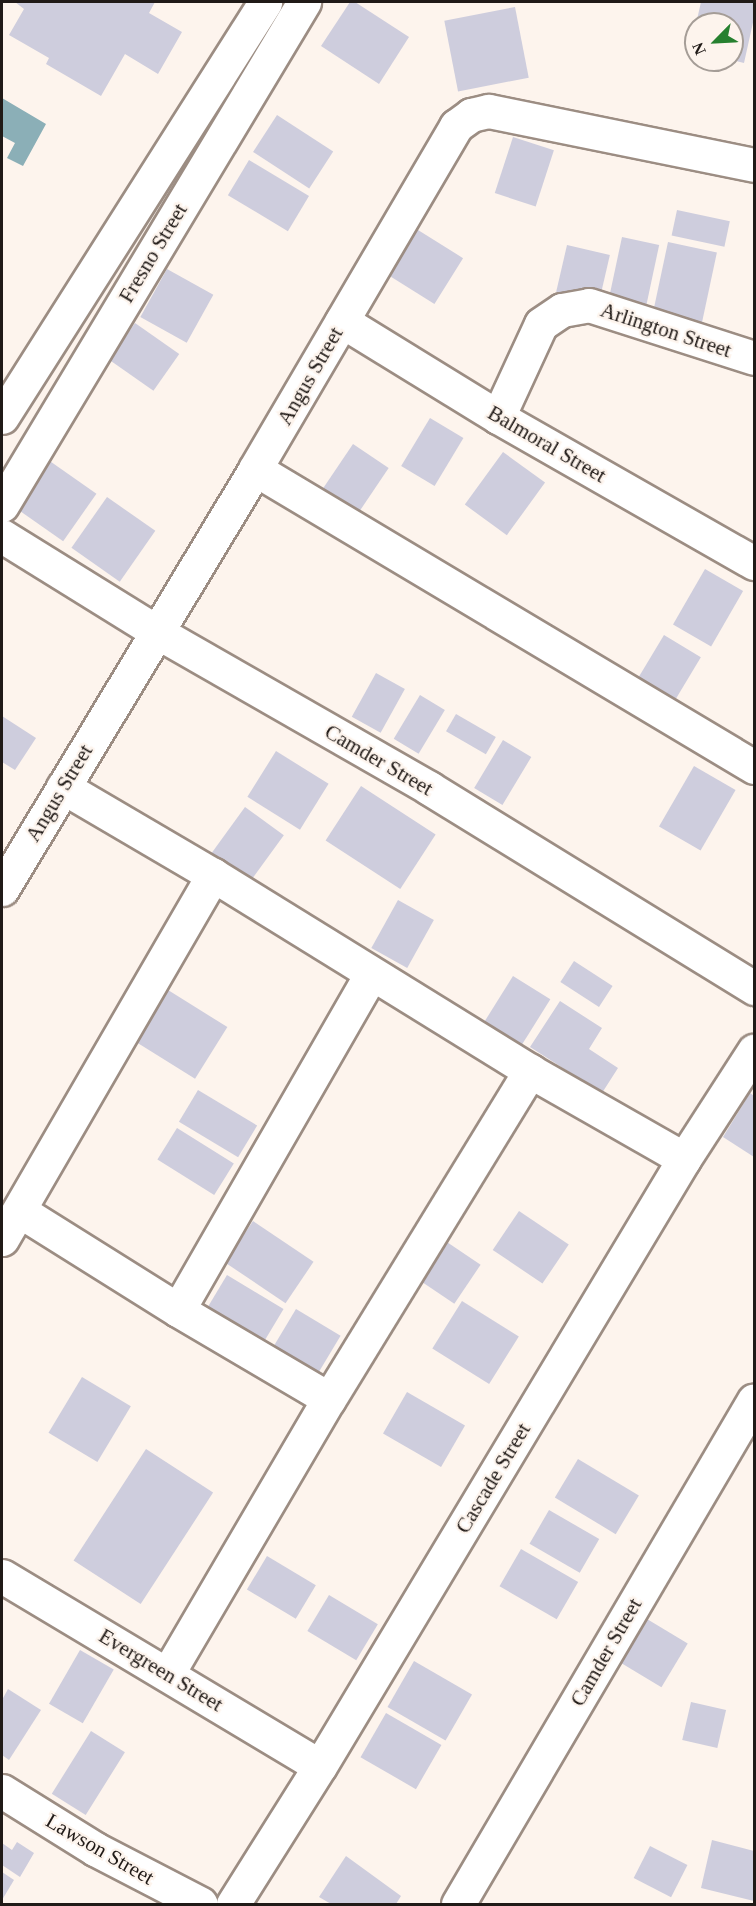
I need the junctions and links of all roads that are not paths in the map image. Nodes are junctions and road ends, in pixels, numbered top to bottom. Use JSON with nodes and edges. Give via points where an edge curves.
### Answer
{"nodes":[{"id":1,"x":265,"y":2,"type":"edge"},
{"id":2,"x":304,"y":2,"type":"edge"},
{"id":3,"x":754,"y":165,"type":"edge"},
{"id":4,"x":342,"y":321,"type":"junction"},
{"id":5,"x":754,"y":358,"type":"edge"},
{"id":6,"x":2,"y":417,"type":"edge"},
{"id":7,"x":498,"y":417,"type":"junction"},
{"id":8,"x":255,"y":469,"type":"junction"},
{"id":9,"x":2,"y":505,"type":"edge"},
{"id":10,"x":2,"y":536,"type":"edge"},
{"id":11,"x":754,"y":563,"type":"edge"},
{"id":12,"x":157,"y":632,"type":"junction"},
{"id":13,"x":754,"y":767,"type":"edge"},
{"id":14,"x":63,"y":787,"type":"junction"},
{"id":15,"x":213,"y":876,"type":"junction"},
{"id":16,"x":2,"y":889,"type":"edge"},
{"id":17,"x":371,"y":974,"type":"junction"},
{"id":18,"x":754,"y":988,"type":"edge"},
{"id":19,"x":754,"y":1052,"type":"edge"},
{"id":20,"x":530,"y":1071,"type":"junction"},
{"id":21,"x":684,"y":1159,"type":"junction"},
{"id":22,"x":20,"y":1211,"type":"junction"},
{"id":23,"x":2,"y":1239,"type":"edge"},
{"id":24,"x":178,"y":1310,"type":"junction"},
{"id":25,"x":329,"y":1399,"type":"junction"},
{"id":26,"x":754,"y":1400,"type":"edge"},
{"id":27,"x":2,"y":1576,"type":"edge"},
{"id":28,"x":168,"y":1673,"type":"junction"},
{"id":29,"x":320,"y":1766,"type":"junction"},
{"id":30,"x":2,"y":1791,"type":"edge"},
{"id":31,"x":201,"y":1905,"type":"edge"},
{"id":32,"x":232,"y":1905,"type":"edge"},
{"id":33,"x":458,"y":1905,"type":"edge"}],
"edges":[{"from":1,"to":6,"type":"street","name":"Fresno Street"},
{"from":2,"to":9,"type":"street","name":"Fresno Street"},
{"from":3,"to":4,"type":"street","name":"Angus Street","via":[[489,111],[471,115],[456,126],[443,144]]},
{"from":4,"to":7,"type":"street","name":"Balmoral Street"},
{"from":4,"to":8,"type":"street","name":"Angus Street"},
{"from":5,"to":7,"type":"street","name":"Arlington Street","via":[[589,305],[562,310],[541,324]]},
{"from":7,"to":11,"type":"street","name":"Balmoral Street"},
{"from":8,"to":12,"type":"street","name":"Angus Street"},
{"from":8,"to":13,"type":"street"},
{"from":10,"to":12,"type":"street","name":"Camder Street"},
{"from":12,"to":14,"type":"street","name":"Angus Street"},
{"from":12,"to":18,"type":"street","name":"Camder Street","via":[[429,788]]},
{"from":14,"to":15,"type":"street"},
{"from":14,"to":16,"type":"street","name":"Angus Street"},
{"from":15,"to":17,"type":"street"},
{"from":15,"to":22,"type":"street"},
{"from":17,"to":20,"type":"street"},
{"from":17,"to":24,"type":"street"},
{"from":19,"to":21,"type":"street","name":"Cascade Street"},
{"from":20,"to":21,"type":"street"},
{"from":20,"to":25,"type":"street"},
{"from":21,"to":29,"type":"street","name":"Cascade Street"},
{"from":22,"to":23,"type":"street"},
{"from":22,"to":24,"type":"street"},
{"from":24,"to":25,"type":"street"},
{"from":25,"to":28,"type":"street"},
{"from":26,"to":33,"type":"street","name":"Camder Street"},
{"from":27,"to":28,"type":"street","name":"Evergreen Street"},
{"from":28,"to":29,"type":"street","name":"Evergreen Street"},
{"from":29,"to":32,"type":"street","name":"Cascade Street"},
{"from":30,"to":31,"type":"street","name":"Lawson Street","via":[[95,1849]]}]}
